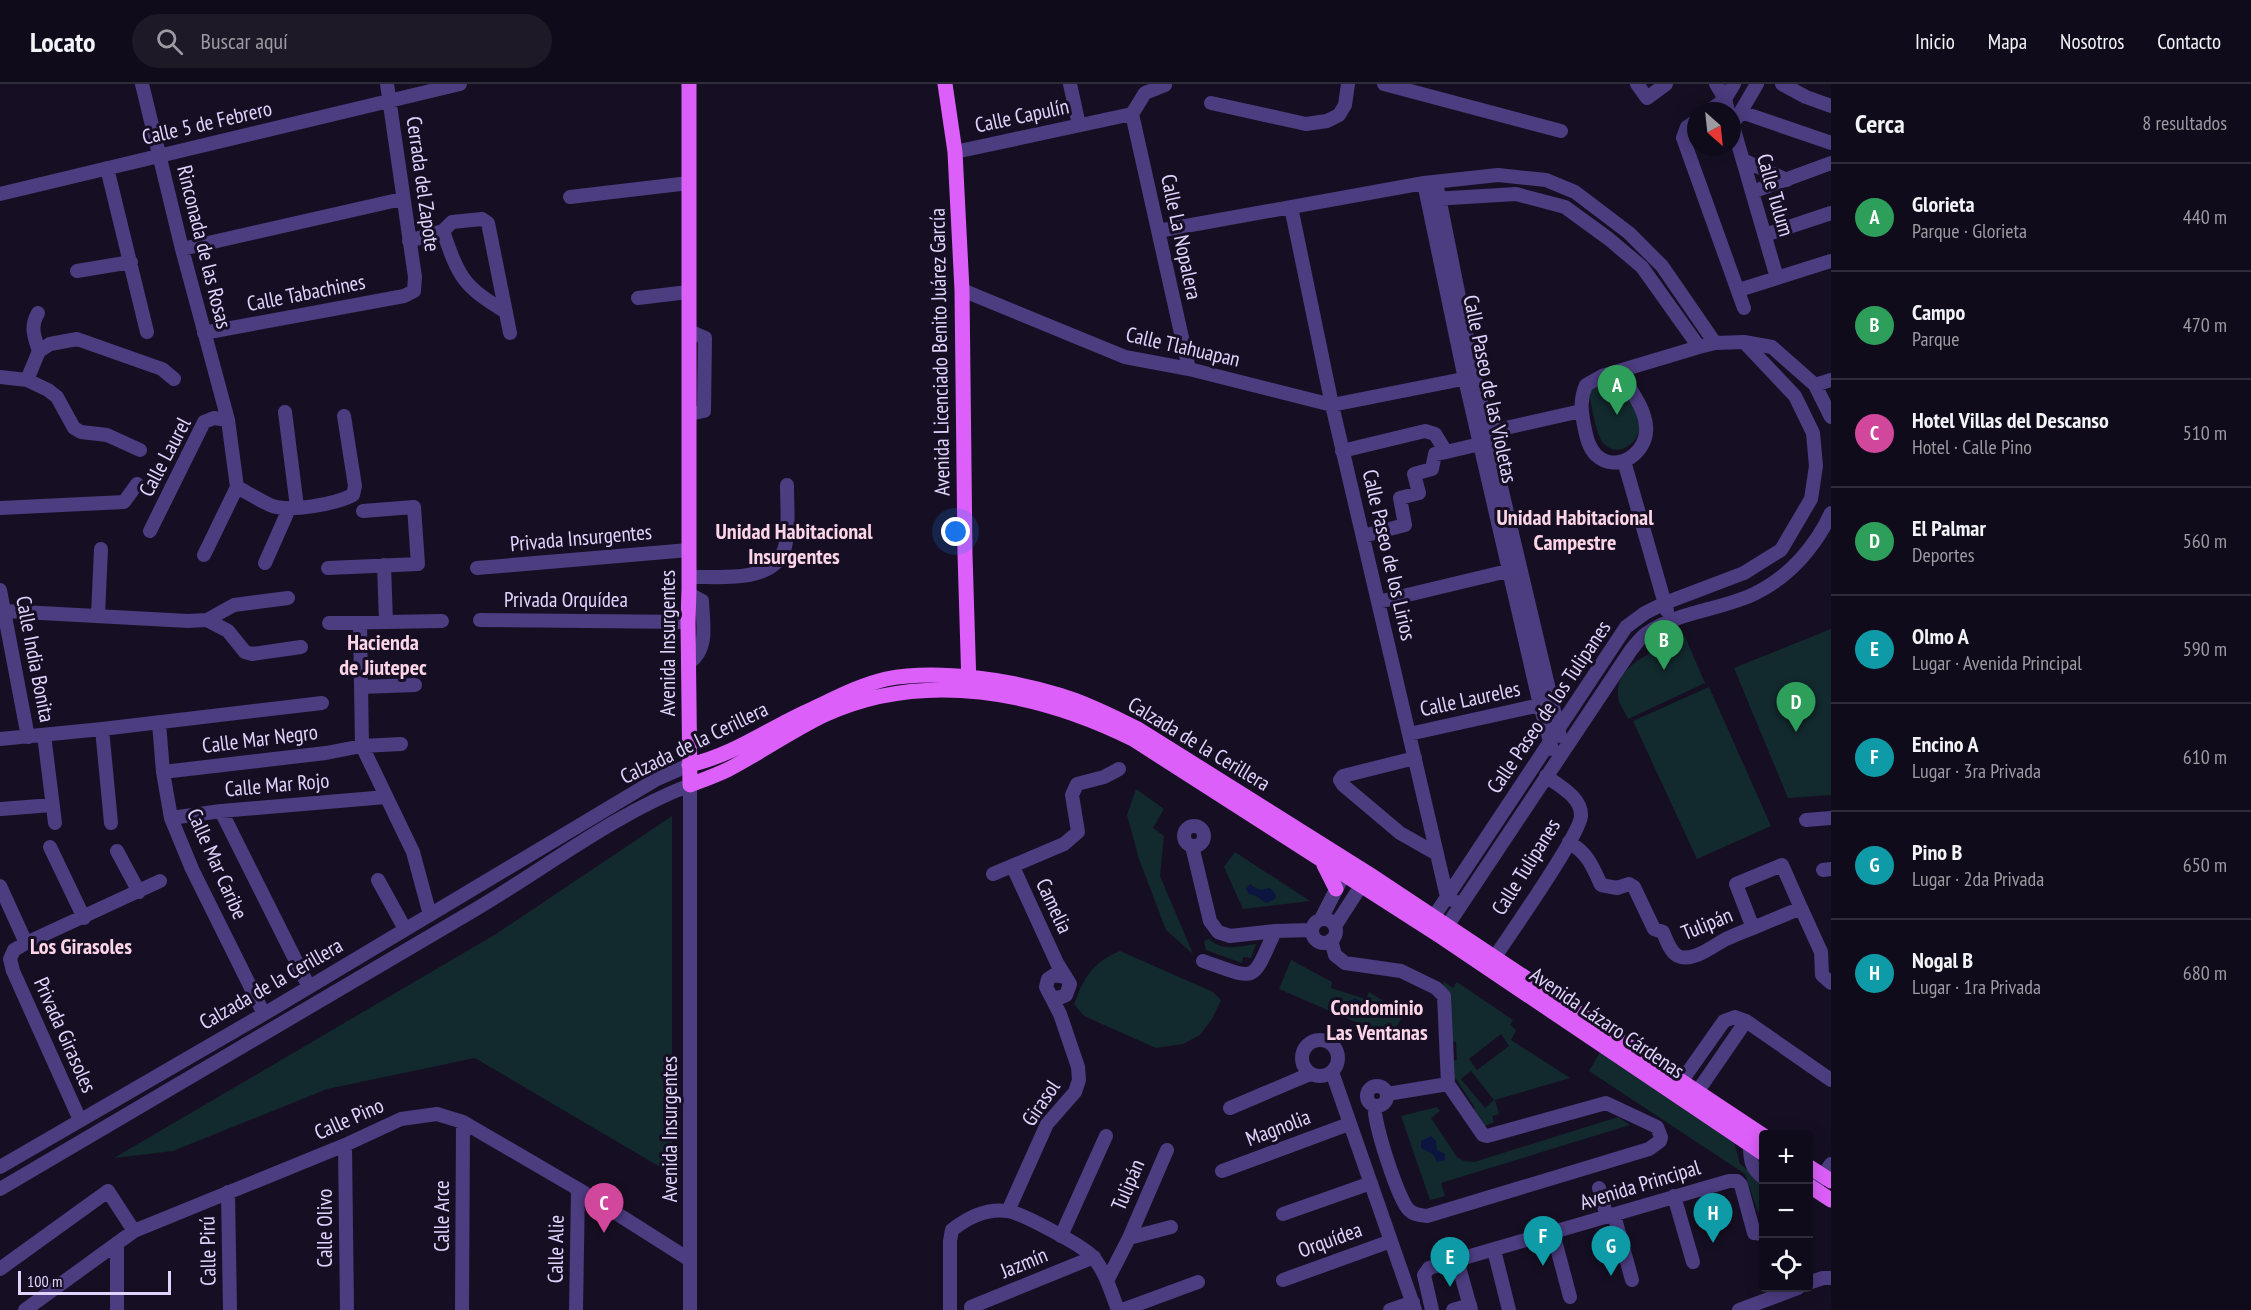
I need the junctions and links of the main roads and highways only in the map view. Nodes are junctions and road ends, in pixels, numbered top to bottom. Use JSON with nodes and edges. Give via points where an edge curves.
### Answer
{"nodes":[{"id":1,"x":689,"y":84,"type":"edge"},
{"id":2,"x":945,"y":84,"type":"edge"},
{"id":3,"x":970,"y":685,"type":"junction"},
{"id":4,"x":1020,"y":691,"type":"junction"},
{"id":5,"x":690,"y":765,"type":"junction"},
{"id":6,"x":690,"y":785,"type":"joint"},
{"id":7,"x":1343,"y":876,"type":"junction"},
{"id":8,"x":1430,"y":922,"type":"joint"},
{"id":9,"x":1444,"y":931,"type":"junction"},
{"id":10,"x":1677,"y":1087,"type":"junction"},
{"id":11,"x":1693,"y":1098,"type":"junction"},
{"id":12,"x":1759,"y":1133,"type":"edge"},
{"id":13,"x":1759,"y":1151,"type":"edge"},
{"id":14,"x":1822,"y":1179,"type":"edge"},
{"id":15,"x":1831,"y":1200,"type":"edge"}],
"edges":[{"from":1,"to":5,"type":"main road","name":"Avenida Insurgentes"},
{"from":2,"to":3,"type":"main road","name":"Avenida Licenciado Benito Juárez García","via":[[955,152],[962,290]]},
{"from":3,"to":4,"type":"main road","name":"Calzada de la Cerillera"},
{"from":3,"to":5,"type":"main road","name":"Calzada de la Cerillera","via":[[926,675],[884,680],[808,711],[742,747]]},
{"from":3,"to":6,"type":"main road","name":"Calzada de la Cerillera","via":[[889,694],[827,714],[728,770]]},
{"from":4,"to":7,"type":"main road","name":"Calzada de la Cerillera","via":[[1096,720],[1133,739]]},
{"from":4,"to":7,"type":"main road","name":"Calzada de la Cerillera","via":[[1063,696],[1138,729]]},
{"from":5,"to":6,"type":"main road","name":"Avenida Insurgentes"},
{"from":7,"to":8,"type":"main road","name":"Calzada de la Cerillera","via":[[1364,880]]},
{"from":8,"to":9,"type":"main road","name":"Avenida Lázaro Cárdenas"},
{"from":9,"to":10,"type":"main road","name":"Avenida Lázaro Cárdenas"},
{"from":9,"to":10,"type":"main road","name":"Avenida Lázaro Cárdenas","via":[[1495,957]]},
{"from":10,"to":11,"type":"main road","name":"Avenida Lázaro Cárdenas"},
{"from":11,"to":12,"type":"main road","name":"Avenida Lázaro Cárdenas"},
{"from":11,"to":13,"type":"main road","name":"Avenida Lázaro Cárdenas"},
{"from":14,"to":15,"type":"main road"}]}
